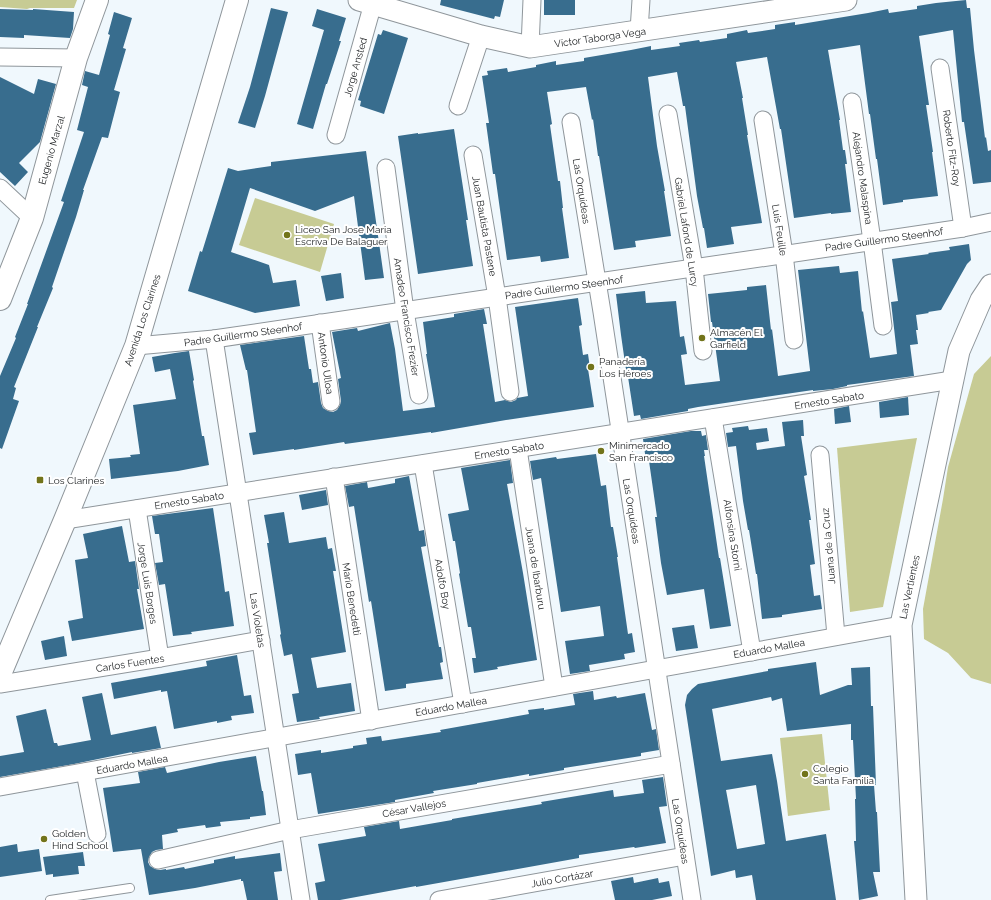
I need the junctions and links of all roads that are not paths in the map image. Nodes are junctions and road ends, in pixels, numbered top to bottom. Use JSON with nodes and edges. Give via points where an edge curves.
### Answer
{"nodes":[{"id":1,"x":97,"y":0,"type":"edge"},
{"id":2,"x":237,"y":0,"type":"edge"},
{"id":3,"x":532,"y":0,"type":"edge"},
{"id":4,"x":641,"y":0,"type":"edge"},
{"id":5,"x":846,"y":0,"type":"edge"},
{"id":6,"x":369,"y":1,"type":"edge"},
{"id":7,"x":755,"y":7,"type":"edge"},
{"id":8,"x":639,"y":31,"type":"junction"},
{"id":9,"x":481,"y":36,"type":"junction"},
{"id":10,"x":530,"y":47,"type":"junction"},
{"id":11,"x":0,"y":58,"type":"edge"},
{"id":12,"x":76,"y":58,"type":"junction"},
{"id":13,"x":940,"y":68,"type":"dead end"},
{"id":14,"x":852,"y":102,"type":"dead end"},
{"id":15,"x":458,"y":106,"type":"dead end"},
{"id":16,"x":668,"y":114,"type":"dead end"},
{"id":17,"x":763,"y":120,"type":"dead end"},
{"id":18,"x":571,"y":122,"type":"dead end"},
{"id":19,"x":336,"y":135,"type":"dead end"},
{"id":20,"x":473,"y":155,"type":"dead end"},
{"id":21,"x":386,"y":168,"type":"dead end"},
{"id":22,"x":0,"y":188,"type":"edge"},
{"id":23,"x":32,"y":218,"type":"junction"},
{"id":24,"x":991,"y":222,"type":"edge"},
{"id":25,"x":963,"y":228,"type":"junction"},
{"id":26,"x":872,"y":241,"type":"junction"},
{"id":27,"x":784,"y":254,"type":"junction"},
{"id":28,"x":694,"y":268,"type":"junction"},
{"id":29,"x":597,"y":282,"type":"junction"},
{"id":30,"x":991,"y":285,"type":"edge"},
{"id":31,"x":497,"y":297,"type":"junction"},
{"id":32,"x":0,"y":299,"type":"edge"},
{"id":33,"x":405,"y":311,"type":"junction"},
{"id":34,"x":320,"y":323,"type":"junction"},
{"id":35,"x":883,"y":326,"type":"dead end"},
{"id":36,"x":214,"y":339,"type":"junction"},
{"id":37,"x":794,"y":340,"type":"dead end"},
{"id":38,"x":136,"y":346,"type":"junction"},
{"id":39,"x":703,"y":351,"type":"dead end"},
{"id":40,"x":952,"y":380,"type":"junction"},
{"id":41,"x":510,"y":392,"type":"dead end"},
{"id":42,"x":419,"y":395,"type":"dead end"},
{"id":43,"x":331,"y":402,"type":"dead end"},
{"id":44,"x":713,"y":418,"type":"junction"},
{"id":45,"x":620,"y":432,"type":"junction"},
{"id":46,"x":518,"y":449,"type":"junction"},
{"id":47,"x":820,"y":455,"type":"dead end"},
{"id":48,"x":422,"y":464,"type":"junction"},
{"id":49,"x":334,"y":477,"type":"junction"},
{"id":50,"x":238,"y":493,"type":"junction"},
{"id":51,"x":137,"y":508,"type":"junction"},
{"id":52,"x":65,"y":520,"type":"junction"},
{"id":53,"x":901,"y":625,"type":"junction"},
{"id":54,"x":836,"y":636,"type":"junction"},
{"id":55,"x":261,"y":640,"type":"junction"},
{"id":56,"x":752,"y":652,"type":"junction"},
{"id":57,"x":160,"y":658,"type":"junction"},
{"id":58,"x":656,"y":669,"type":"junction"},
{"id":59,"x":0,"y":674,"type":"edge"},
{"id":60,"x":0,"y":684,"type":"edge"},
{"id":61,"x":554,"y":687,"type":"junction"},
{"id":62,"x":463,"y":704,"type":"junction"},
{"id":63,"x":370,"y":721,"type":"junction"},
{"id":64,"x":276,"y":738,"type":"junction"},
{"id":65,"x":671,"y":764,"type":"junction"},
{"id":66,"x":85,"y":772,"type":"junction"},
{"id":67,"x":0,"y":787,"type":"edge"},
{"id":68,"x":290,"y":830,"type":"junction"},
{"id":69,"x":97,"y":834,"type":"dead end"},
{"id":70,"x":685,"y":856,"type":"junction"},
{"id":71,"x":158,"y":860,"type":"dead end"},
{"id":72,"x":130,"y":888,"type":"dead end"},
{"id":73,"x":83,"y":897,"type":"edge"},
{"id":74,"x":50,"y":900,"type":"edge"},
{"id":75,"x":302,"y":900,"type":"edge"},
{"id":76,"x":439,"y":900,"type":"edge"},
{"id":77,"x":692,"y":900,"type":"edge"},
{"id":78,"x":916,"y":900,"type":"edge"}],
"edges":[{"from":1,"to":12,"type":"main road","name":"Eugenio Marzal"},
{"from":2,"to":38,"type":"main road","name":"Avenida Los Clarines"},
{"from":3,"to":10,"type":"street"},
{"from":4,"to":8,"type":"street"},
{"from":5,"to":7,"type":"street","name":"Víctor Taborga Vega"},
{"from":6,"to":9,"type":"street","name":"Víctor Taborga Vega"},
{"from":6,"to":19,"type":"street","name":"Jorge Ansted"},
{"from":7,"to":8,"type":"street","name":"Víctor Taborga Vega"},
{"from":8,"to":10,"type":"street","name":"Víctor Taborga Vega"},
{"from":9,"to":10,"type":"street","name":"Víctor Taborga Vega"},
{"from":9,"to":15,"type":"street"},
{"from":11,"to":12,"type":"street"},
{"from":12,"to":23,"type":"main road","name":"Eugenio Marzal"},
{"from":13,"to":25,"type":"street","name":"Roberto Fitz-Roy"},
{"from":14,"to":26,"type":"street","name":"Alejandro Malaspina"},
{"from":16,"to":28,"type":"street","name":"Gabriel Lafond de Lurcy"},
{"from":17,"to":27,"type":"street","name":"Luis Feuille"},
{"from":18,"to":29,"type":"street","name":"Las Orquídeas"},
{"from":20,"to":31,"type":"street","name":"Juan Bautista Pastene"},
{"from":21,"to":33,"type":"street","name":"Amadeo Francisco Frezier"},
{"from":22,"to":23,"type":"street"},
{"from":23,"to":32,"type":"main road","name":"Eugenio Marzal"},
{"from":24,"to":25,"type":"street","name":"Padre Guillermo Steenhof"},
{"from":25,"to":26,"type":"street","name":"Padre Guillermo Steenhof"},
{"from":26,"to":27,"type":"street","name":"Padre Guillermo Steenhof"},
{"from":26,"to":35,"type":"street","name":"Alejandro Malaspina"},
{"from":27,"to":28,"type":"street","name":"Padre Guillermo Steenhof"},
{"from":27,"to":37,"type":"street","name":"Luis Feuille"},
{"from":28,"to":29,"type":"street","name":"Padre Guillermo Steenhof"},
{"from":28,"to":39,"type":"street","name":"Gabriel Lafond de Lurcy"},
{"from":29,"to":31,"type":"street","name":"Padre Guillermo Steenhof"},
{"from":29,"to":45,"type":"street","name":"Las Orquídeas"},
{"from":30,"to":40,"type":"street","name":"Las Vertientes","via":[[981,300],[959,351]]},
{"from":31,"to":33,"type":"street","name":"Padre Guillermo Steenhof"},
{"from":31,"to":41,"type":"street","name":"Juan Bautista Pastene"},
{"from":33,"to":34,"type":"street","name":"Padre Guillermo Steenhof"},
{"from":33,"to":42,"type":"street","name":"Amadeo Francisco Frezier"},
{"from":34,"to":36,"type":"street","name":"Padre Guillermo Steenhof"},
{"from":34,"to":43,"type":"street","name":"Antonio Ulloa"},
{"from":36,"to":38,"type":"street","name":"Padre Guillermo Steenhof"},
{"from":36,"to":50,"type":"street","name":"Las Violetas"},
{"from":38,"to":52,"type":"main road","name":"Avenida Los Clarines"},
{"from":40,"to":44,"type":"street","name":"Ernesto Sabato"},
{"from":40,"to":53,"type":"street","name":"Las Vertientes"},
{"from":44,"to":45,"type":"street","name":"Ernesto Sabato"},
{"from":44,"to":56,"type":"street","name":"Alfonsina Storni"},
{"from":45,"to":46,"type":"street","name":"Ernesto Sabato"},
{"from":45,"to":58,"type":"street","name":"Las Orquídeas"},
{"from":46,"to":48,"type":"street","name":"Ernesto Sabato"},
{"from":46,"to":61,"type":"street","name":"Juana de Ibarburu"},
{"from":47,"to":54,"type":"street","name":"Juana de la Cruz"},
{"from":48,"to":49,"type":"street","name":"Ernesto Sabato"},
{"from":48,"to":62,"type":"street","name":"Adolfo Boy"},
{"from":49,"to":50,"type":"street","name":"Ernesto Sabato"},
{"from":49,"to":63,"type":"street","name":"Mario Benedetti"},
{"from":50,"to":51,"type":"street","name":"Ernesto Sabato"},
{"from":50,"to":55,"type":"street","name":"Las Violetas"},
{"from":51,"to":52,"type":"street","name":"Ernesto Sabato"},
{"from":51,"to":57,"type":"street","name":"Jorge Luis Borges"},
{"from":52,"to":59,"type":"main road","name":"Avenida Los Clarines"},
{"from":53,"to":54,"type":"street","name":"Eduardo Mallea"},
{"from":53,"to":78,"type":"street","name":"Las Vertientes"},
{"from":54,"to":56,"type":"street","name":"Eduardo Mallea"},
{"from":55,"to":57,"type":"street","name":"Carlos Fuentes"},
{"from":55,"to":64,"type":"street","name":"Las Violetas"},
{"from":56,"to":58,"type":"street","name":"Eduardo Mallea"},
{"from":57,"to":60,"type":"street","name":"Carlos Fuentes"},
{"from":58,"to":61,"type":"street","name":"Eduardo Mallea"},
{"from":58,"to":65,"type":"street","name":"Las Orquídeas"},
{"from":61,"to":62,"type":"street","name":"Eduardo Mallea"},
{"from":62,"to":63,"type":"street","name":"Eduardo Mallea"},
{"from":63,"to":64,"type":"street","name":"Eduardo Mallea"},
{"from":64,"to":66,"type":"street","name":"Eduardo Mallea"},
{"from":64,"to":68,"type":"street","name":"Las Violetas"},
{"from":65,"to":68,"type":"street","name":"César Vallejos"},
{"from":65,"to":70,"type":"street","name":"Las Orquídeas"},
{"from":66,"to":67,"type":"street","name":"Eduardo Mallea"},
{"from":66,"to":69,"type":"street"},
{"from":68,"to":71,"type":"street","name":"César Vallejos"},
{"from":68,"to":75,"type":"street","name":"Las Violetas"},
{"from":70,"to":76,"type":"street","name":"Julio Cortázar"},
{"from":70,"to":77,"type":"street","name":"Las Orquídeas"},
{"from":72,"to":73,"type":"lane"},
{"from":73,"to":74,"type":"lane"}]}
